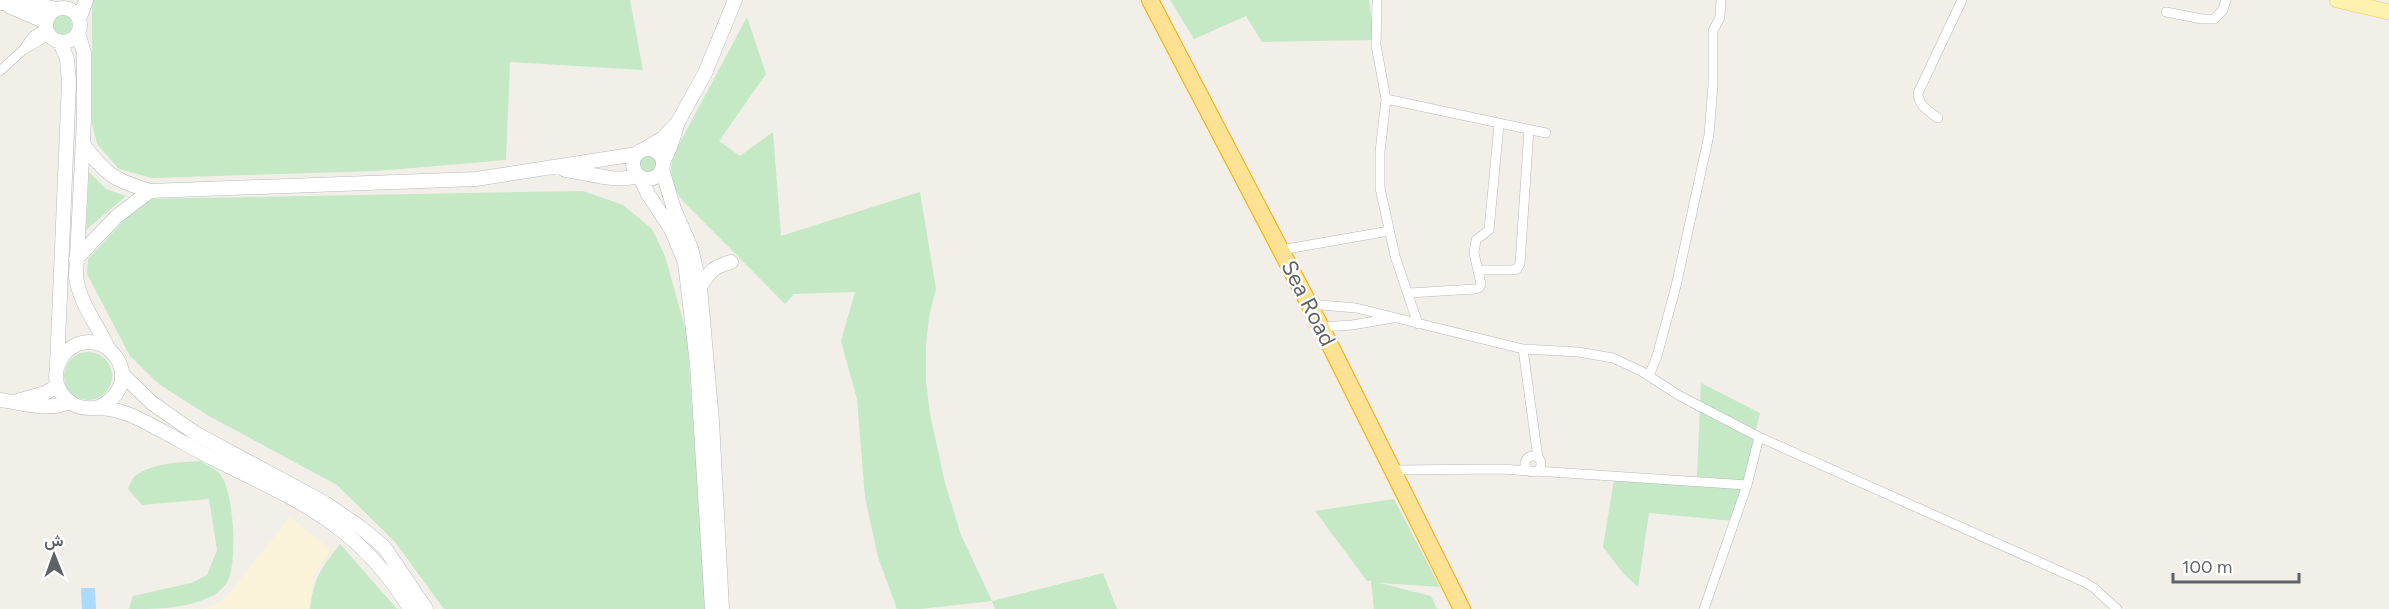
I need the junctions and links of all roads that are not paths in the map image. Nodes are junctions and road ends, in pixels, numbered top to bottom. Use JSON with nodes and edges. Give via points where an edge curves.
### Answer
{"nodes":[{"id":1,"x":86,"y":0,"type":"edge"},
{"id":2,"x":735,"y":0,"type":"edge"},
{"id":3,"x":1150,"y":0,"type":"edge"},
{"id":4,"x":1377,"y":0,"type":"edge"},
{"id":5,"x":1721,"y":0,"type":"edge"},
{"id":6,"x":1962,"y":0,"type":"edge"},
{"id":7,"x":2226,"y":0,"type":"edge"},
{"id":8,"x":2337,"y":0,"type":"edge"},
{"id":9,"x":2,"y":4,"type":"edge"},
{"id":10,"x":60,"y":6,"type":"edge"},
{"id":11,"x":2166,"y":12,"type":"dead end"},
{"id":12,"x":2389,"y":12,"type":"edge"},
{"id":13,"x":79,"y":26,"type":"junction"},
{"id":14,"x":50,"y":32,"type":"junction"},
{"id":15,"x":0,"y":71,"type":"edge"},
{"id":16,"x":1386,"y":99,"type":"junction"},
{"id":17,"x":1938,"y":118,"type":"dead end"},
{"id":18,"x":678,"y":122,"type":"junction"},
{"id":19,"x":1499,"y":124,"type":"junction"},
{"id":20,"x":1529,"y":129,"type":"junction"},
{"id":21,"x":1546,"y":133,"type":"dead end"},
{"id":22,"x":83,"y":144,"type":"junction"},
{"id":23,"x":640,"y":152,"type":"junction"},
{"id":24,"x":662,"y":166,"type":"junction"},
{"id":25,"x":551,"y":168,"type":"junction"},
{"id":26,"x":639,"y":176,"type":"junction"},
{"id":27,"x":150,"y":191,"type":"junction"},
{"id":28,"x":1389,"y":231,"type":"junction"},
{"id":29,"x":1281,"y":250,"type":"junction"},
{"id":30,"x":76,"y":259,"type":"junction"},
{"id":31,"x":730,"y":262,"type":"dead end"},
{"id":32,"x":1478,"y":270,"type":"junction"},
{"id":33,"x":700,"y":287,"type":"junction"},
{"id":34,"x":1409,"y":293,"type":"junction"},
{"id":35,"x":1309,"y":304,"type":"junction"},
{"id":36,"x":1397,"y":317,"type":"junction"},
{"id":37,"x":698,"y":319,"type":"junction"},
{"id":38,"x":1418,"y":324,"type":"junction"},
{"id":39,"x":1321,"y":327,"type":"junction"},
{"id":40,"x":108,"y":348,"type":"junction"},
{"id":41,"x":1522,"y":349,"type":"junction"},
{"id":42,"x":57,"y":365,"type":"junction"},
{"id":43,"x":123,"y":374,"type":"junction"},
{"id":44,"x":1649,"y":376,"type":"junction"},
{"id":45,"x":57,"y":386,"type":"junction"},
{"id":46,"x":7,"y":401,"type":"edge"},
{"id":47,"x":69,"y":402,"type":"junction"},
{"id":48,"x":99,"y":407,"type":"junction"},
{"id":49,"x":1758,"y":437,"type":"junction"},
{"id":50,"x":1534,"y":459,"type":"junction"},
{"id":51,"x":1502,"y":469,"type":"junction"},
{"id":52,"x":1394,"y":471,"type":"junction"},
{"id":53,"x":1533,"y":471,"type":"junction"},
{"id":54,"x":1562,"y":472,"type":"junction"},
{"id":55,"x":1747,"y":485,"type":"junction"},
{"id":56,"x":410,"y":609,"type":"edge"},
{"id":57,"x":426,"y":609,"type":"edge"},
{"id":58,"x":712,"y":609,"type":"edge"},
{"id":59,"x":722,"y":609,"type":"edge"},
{"id":60,"x":1462,"y":609,"type":"edge"},
{"id":61,"x":1704,"y":609,"type":"edge"},
{"id":62,"x":2116,"y":609,"type":"edge"}],
"edges":[{"from":1,"to":13,"type":"main road"},
{"from":2,"to":18,"type":"main road","via":[[705,73]]},
{"from":3,"to":29,"type":"highway","name":"Sea Road"},
{"from":4,"to":16,"type":"street","via":[[1376,45]]},
{"from":5,"to":44,"type":"street","via":[[1720,17],[1713,32],[1708,135],[1676,286]]},
{"from":6,"to":17,"type":"street","via":[[1918,93],[1925,109]]},
{"from":7,"to":11,"type":"street","via":[[2214,19]]},
{"from":8,"to":12,"type":"main road"},
{"from":9,"to":10,"type":"main road"},
{"from":9,"to":14,"type":"main road"},
{"from":10,"to":13,"type":"main road","via":[[70,9]]},
{"from":10,"to":14,"type":"main road","via":[[50,13]]},
{"from":13,"to":14,"type":"main road","via":[[74,38]]},
{"from":13,"to":22,"type":"main road","via":[[84,53]]},
{"from":14,"to":15,"type":"street","via":[[33,36]]},
{"from":14,"to":42,"type":"main road","via":[[67,58],[69,83]]},
{"from":16,"to":19,"type":"street"},
{"from":16,"to":28,"type":"street","via":[[1380,188]]},
{"from":18,"to":23,"type":"main road","via":[[663,138]]},
{"from":18,"to":24,"type":"main road"},
{"from":19,"to":20,"type":"street"},
{"from":19,"to":32,"type":"street","via":[[1489,230],[1476,240],[1474,253]]},
{"from":20,"to":21,"type":"street"},
{"from":20,"to":32,"type":"street","via":[[1520,264],[1512,270]]},
{"from":22,"to":27,"type":"main road","via":[[110,176]]},
{"from":22,"to":30,"type":"main road"},
{"from":23,"to":24,"type":"main road","via":[[656,152]]},
{"from":23,"to":25,"type":"main road"},
{"from":23,"to":26,"type":"main road","via":[[633,163]]},
{"from":24,"to":26,"type":"main road","via":[[655,177]]},
{"from":24,"to":33,"type":"main road","via":[[674,209],[691,248]]},
{"from":25,"to":26,"type":"main road","via":[[615,180]]},
{"from":25,"to":27,"type":"main road","via":[[476,179]]},
{"from":26,"to":37,"type":"main road","via":[[679,244]]},
{"from":27,"to":30,"type":"main road","via":[[116,217]]},
{"from":28,"to":29,"type":"street"},
{"from":28,"to":34,"type":"street"},
{"from":29,"to":35,"type":"highway","name":"Sea Road"},
{"from":30,"to":40,"type":"main road","via":[[78,290]]},
{"from":31,"to":33,"type":"main road","via":[[716,266]]},
{"from":32,"to":34,"type":"street","via":[[1479,288]]},
{"from":33,"to":37,"type":"main road"},
{"from":34,"to":38,"type":"street"},
{"from":35,"to":36,"type":"street"},
{"from":35,"to":39,"type":"highway","name":"Sea Road"},
{"from":36,"to":38,"type":"street"},
{"from":36,"to":39,"type":"street"},
{"from":37,"to":58,"type":"main road"},
{"from":37,"to":59,"type":"main road","via":[[712,421]]},
{"from":38,"to":41,"type":"street"},
{"from":39,"to":52,"type":"highway","name":"Sea Road"},
{"from":40,"to":42,"type":"main road","via":[[97,343],[78,344]]},
{"from":40,"to":43,"type":"main road","via":[[121,364]]},
{"from":41,"to":44,"type":"street","via":[[1600,354]]},
{"from":41,"to":50,"type":"street"},
{"from":42,"to":45,"type":"main road"},
{"from":43,"to":48,"type":"main road","via":[[116,395]]},
{"from":43,"to":57,"type":"main road","via":[[152,403],[186,427],[325,503],[360,527],[384,548]]},
{"from":44,"to":49,"type":"street"},
{"from":45,"to":46,"type":"main road","via":[[45,393]]},
{"from":45,"to":47,"type":"main road"},
{"from":46,"to":47,"type":"main road","via":[[55,407]]},
{"from":47,"to":48,"type":"main road"},
{"from":48,"to":56,"type":"main road","via":[[157,427],[321,514],[368,552]]},
{"from":49,"to":55,"type":"street"},
{"from":49,"to":62,"type":"street","via":[[2073,577],[2094,588]]},
{"from":50,"to":51,"type":"street"},
{"from":50,"to":53,"type":"street","via":[[1540,466]]},
{"from":50,"to":53,"type":"street","via":[[1525,464]]},
{"from":50,"to":54,"type":"street"},
{"from":51,"to":52,"type":"street"},
{"from":51,"to":53,"type":"street"},
{"from":52,"to":60,"type":"highway","name":"Sea Road"},
{"from":53,"to":54,"type":"street"},
{"from":54,"to":55,"type":"street"},
{"from":55,"to":61,"type":"street"}]}
